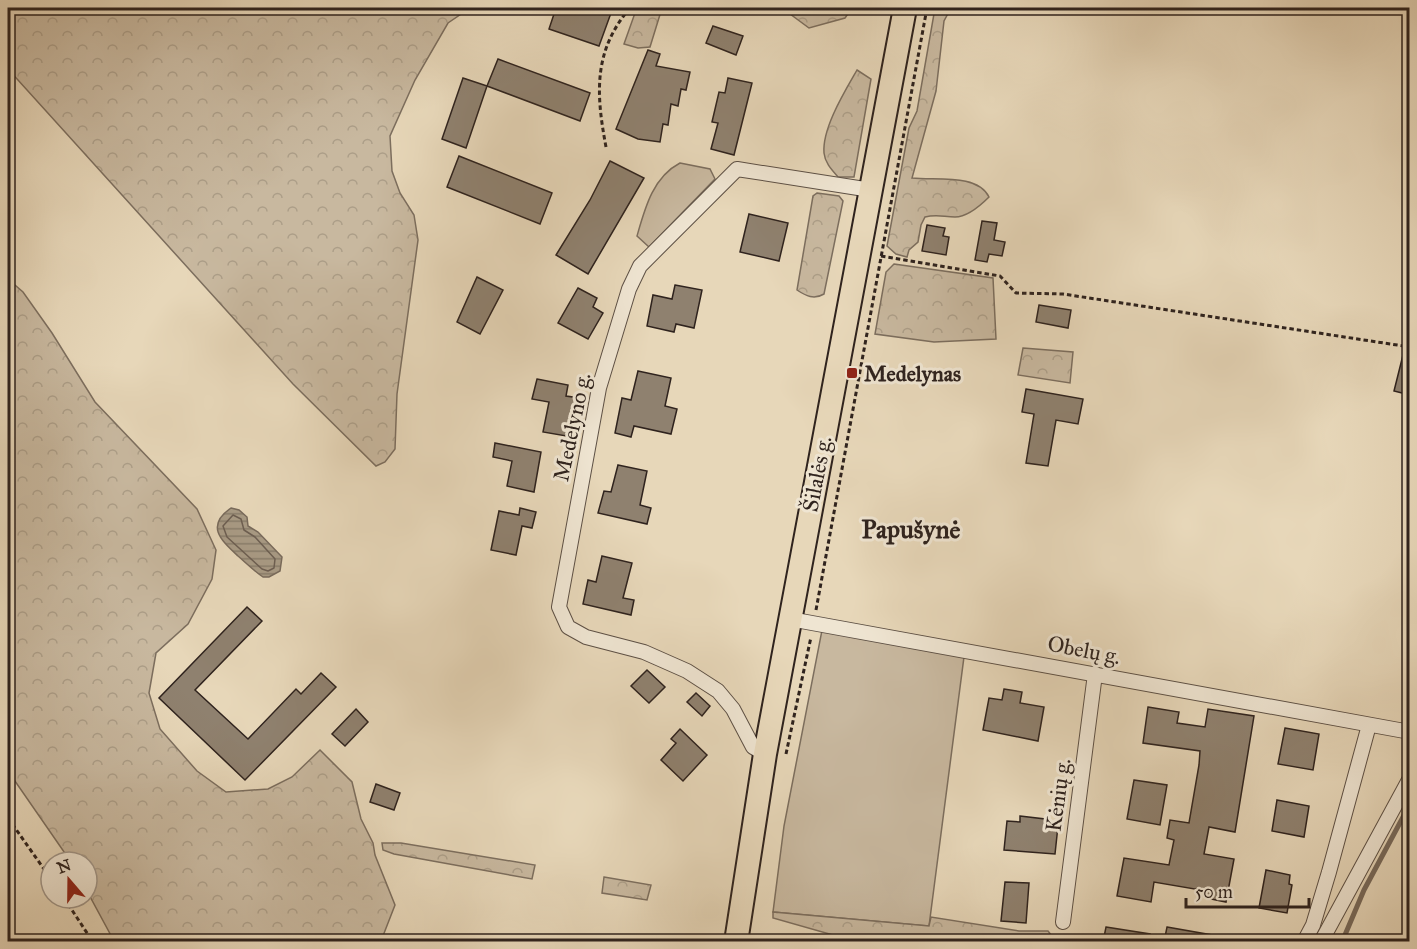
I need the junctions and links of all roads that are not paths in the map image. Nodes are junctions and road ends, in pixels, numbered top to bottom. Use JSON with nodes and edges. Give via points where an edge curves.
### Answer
{"nodes":[{"id":1,"x":905,"y":8,"type":"edge"},
{"id":2,"x":870,"y":190,"type":"junction"},
{"id":3,"x":790,"y":619,"type":"junction"},
{"id":4,"x":1095,"y":674,"type":"junction"},
{"id":5,"x":1369,"y":725,"type":"junction"},
{"id":6,"x":1410,"y":732,"type":"edge"},
{"id":7,"x":775,"y":759,"type":"junction"},
{"id":8,"x":1410,"y":778,"type":"edge"},
{"id":9,"x":1063,"y":922,"type":"dead end"},
{"id":10,"x":736,"y":942,"type":"edge"},
{"id":11,"x":1304,"y":942,"type":"edge"},
{"id":12,"x":1321,"y":942,"type":"edge"}],
"edges":[{"from":1,"to":2,"type":"main road","name":"Šilalės g."},
{"from":2,"to":3,"type":"main road","name":"Šilalės g.","via":[[870,254]]},
{"from":2,"to":7,"type":"street","name":"Medelyno g.","via":[[737,169],[640,266],[629,289],[596,400],[559,607],[568,627],[586,637],[644,652],[687,671],[718,691],[733,709],[753,747]]},
{"from":3,"to":4,"type":"street","name":"Obelų g."},
{"from":3,"to":7,"type":"main road","name":"Šilalės g."},
{"from":4,"to":5,"type":"street","name":"Obelų g."},
{"from":4,"to":9,"type":"street","name":"Kėnių g."},
{"from":5,"to":6,"type":"street","name":"Obelų g."},
{"from":5,"to":11,"type":"street","via":[[1329,872]]},
{"from":7,"to":10,"type":"main road","name":"Šilalės g."},
{"from":8,"to":12,"type":"street"}]}
